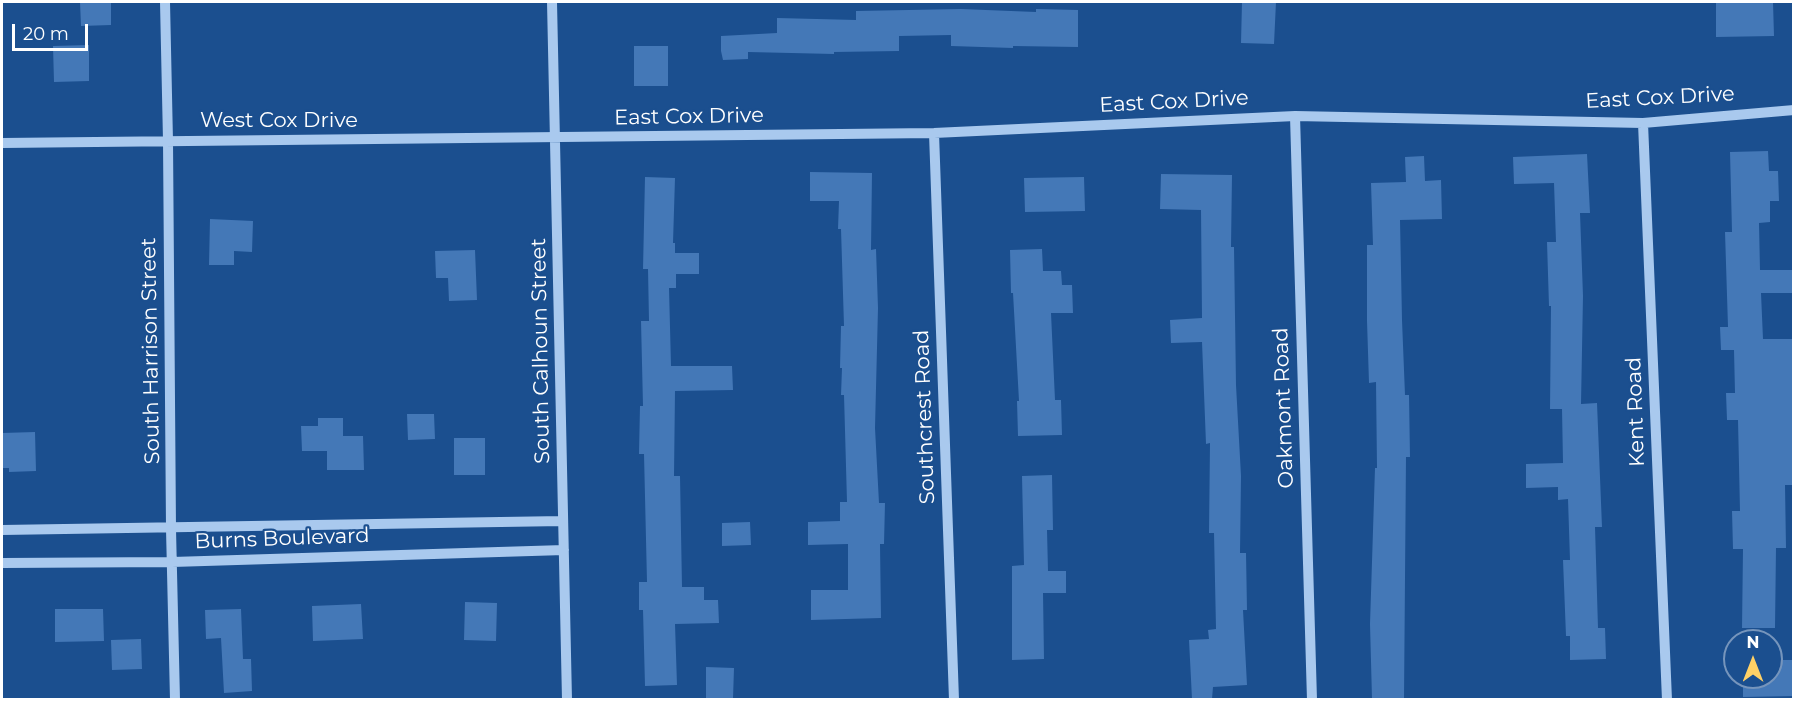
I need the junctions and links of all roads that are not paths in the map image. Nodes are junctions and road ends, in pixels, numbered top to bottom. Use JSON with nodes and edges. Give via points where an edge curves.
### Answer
{"nodes":[{"id":1,"x":165,"y":2,"type":"edge"},
{"id":2,"x":552,"y":2,"type":"edge"},
{"id":3,"x":1794,"y":110,"type":"edge"},
{"id":4,"x":1295,"y":116,"type":"junction"},
{"id":5,"x":1643,"y":123,"type":"junction"},
{"id":6,"x":934,"y":133,"type":"junction"},
{"id":7,"x":556,"y":138,"type":"junction"},
{"id":8,"x":168,"y":141,"type":"junction"},
{"id":9,"x":2,"y":143,"type":"edge"},
{"id":10,"x":563,"y":521,"type":"junction"},
{"id":11,"x":171,"y":529,"type":"junction"},
{"id":12,"x":2,"y":530,"type":"edge"},
{"id":13,"x":564,"y":550,"type":"junction"},
{"id":14,"x":172,"y":562,"type":"junction"},
{"id":15,"x":2,"y":563,"type":"edge"},
{"id":16,"x":175,"y":699,"type":"edge"},
{"id":17,"x":567,"y":699,"type":"edge"},
{"id":18,"x":954,"y":699,"type":"edge"},
{"id":19,"x":1312,"y":699,"type":"edge"},
{"id":20,"x":1667,"y":699,"type":"edge"}],
"edges":[{"from":1,"to":8,"type":"street","name":"South Harrison Street"},
{"from":2,"to":7,"type":"street","name":"South Calhoun Street"},
{"from":3,"to":5,"type":"street","name":"East Cox Drive"},
{"from":4,"to":5,"type":"street","name":"East Cox Drive"},
{"from":4,"to":6,"type":"street","name":"East Cox Drive"},
{"from":4,"to":19,"type":"street","name":"Oakmont Road"},
{"from":5,"to":20,"type":"street","name":"Kent Road"},
{"from":6,"to":7,"type":"street","name":"East Cox Drive"},
{"from":6,"to":18,"type":"street","name":"Southcrest Road"},
{"from":7,"to":8,"type":"street","name":"West Cox Drive"},
{"from":7,"to":10,"type":"street","name":"South Calhoun Street"},
{"from":8,"to":9,"type":"street","name":"West Cox Drive"},
{"from":8,"to":11,"type":"street","name":"South Harrison Street"},
{"from":10,"to":11,"type":"street","name":"Burns Boulevard"},
{"from":10,"to":13,"type":"street","name":"South Calhoun Street"},
{"from":11,"to":12,"type":"street","name":"Burns Boulevard"},
{"from":11,"to":14,"type":"street","name":"South Harrison Street"},
{"from":13,"to":14,"type":"street","name":"Burns Boulevard"},
{"from":13,"to":17,"type":"street","name":"South Calhoun Street"},
{"from":14,"to":15,"type":"street","name":"Burns Boulevard"},
{"from":14,"to":16,"type":"street","name":"South Harrison Street"}]}
